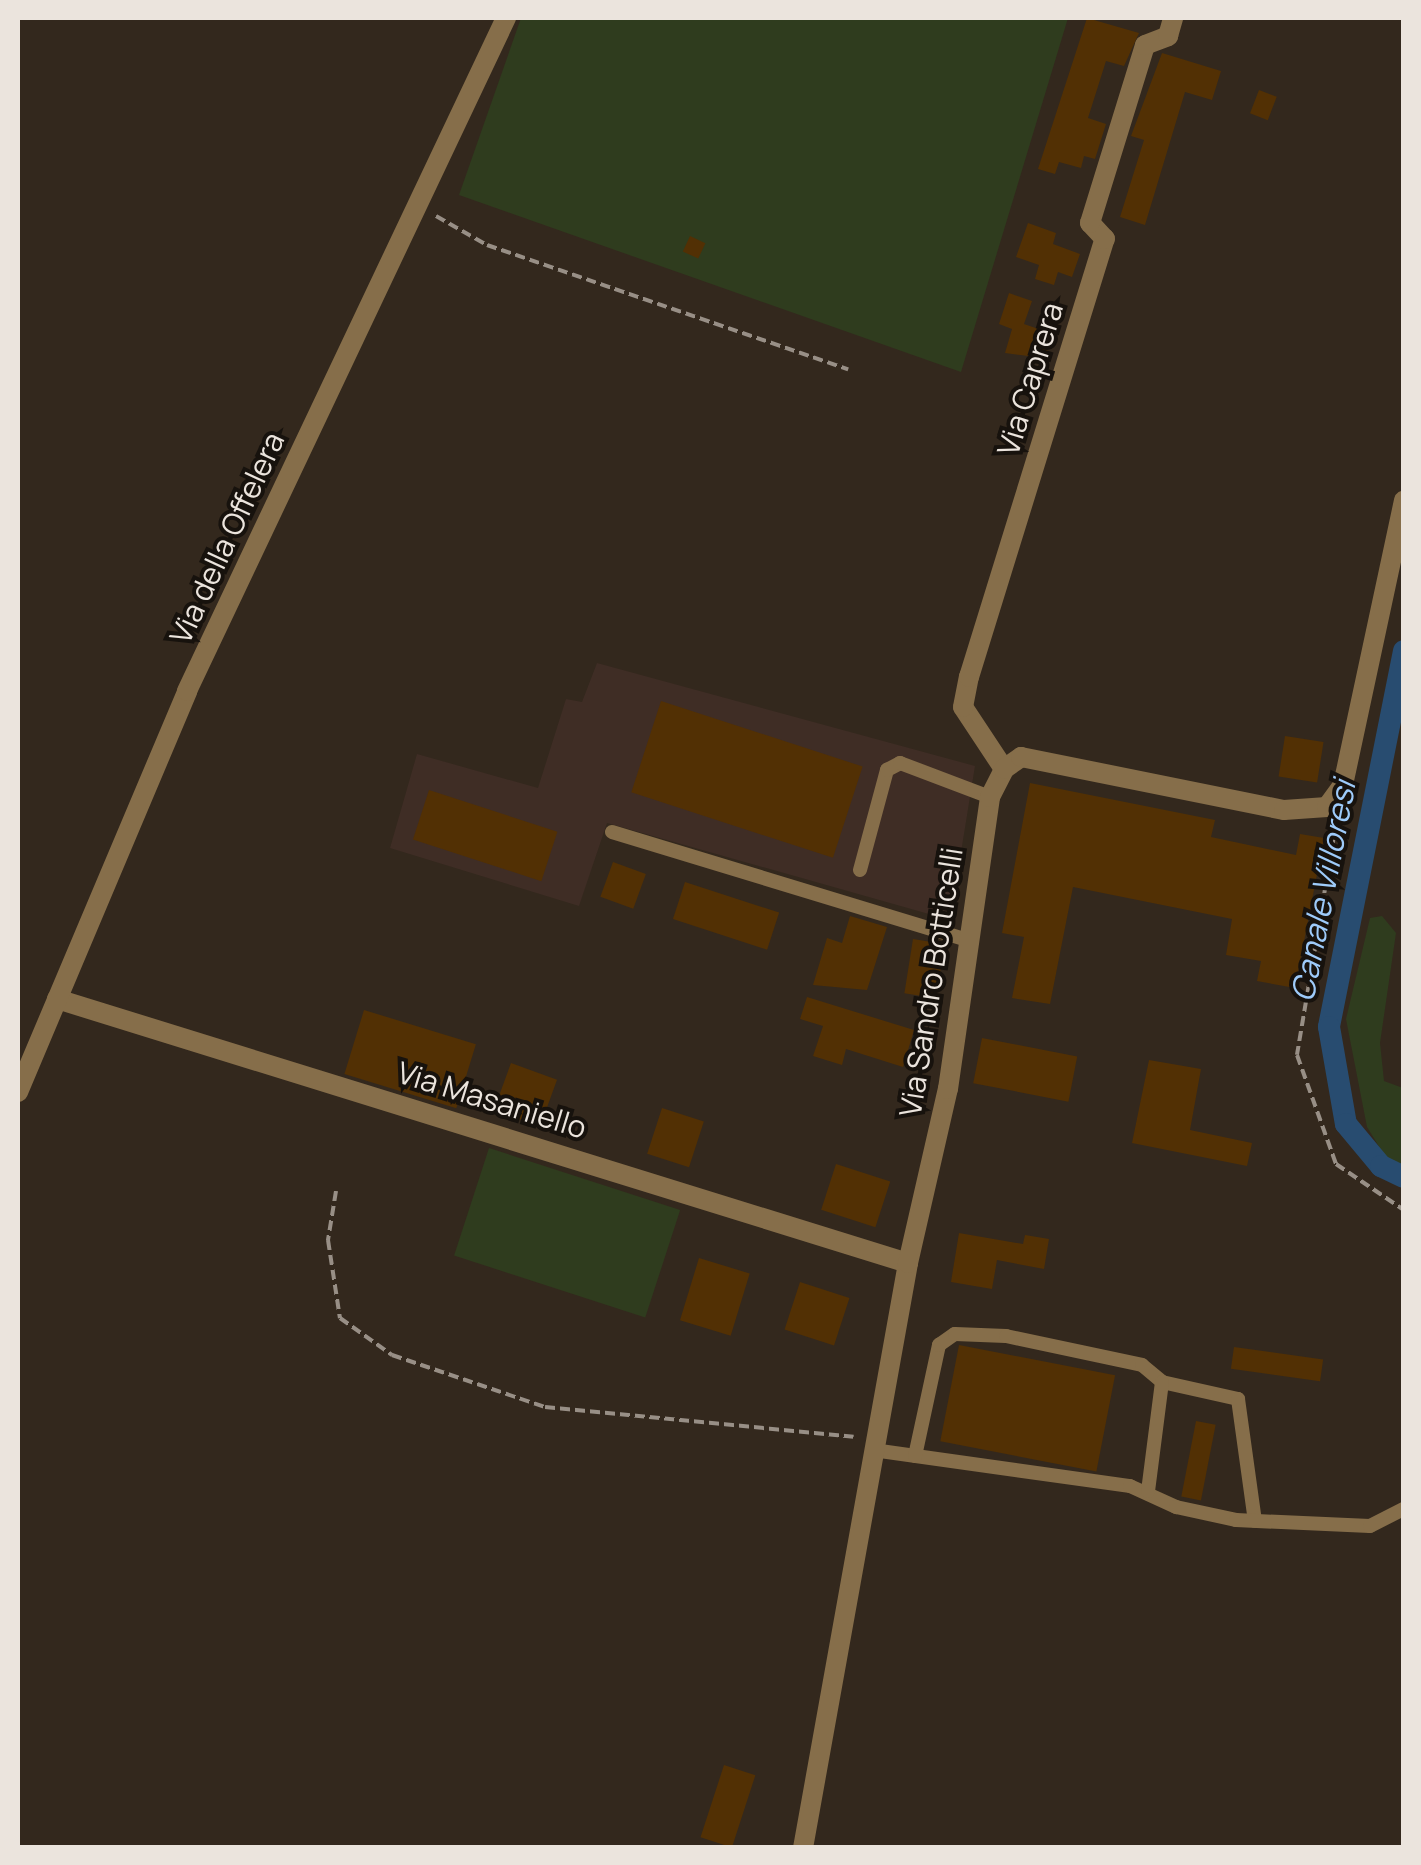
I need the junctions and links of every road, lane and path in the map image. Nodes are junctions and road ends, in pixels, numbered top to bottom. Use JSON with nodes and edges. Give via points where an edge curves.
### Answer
{"nodes":[{"id":1,"x":506,"y":18,"type":"edge"},
{"id":2,"x":1173,"y":18,"type":"edge"},
{"id":3,"x":419,"y":204,"type":"junction"},
{"id":4,"x":848,"y":369,"type":"dead end"},
{"id":5,"x":1404,"y":500,"type":"edge"},
{"id":6,"x":1004,"y":769,"type":"junction"},
{"id":7,"x":1343,"y":785,"type":"junction"},
{"id":8,"x":990,"y":796,"type":"junction"},
{"id":9,"x":612,"y":832,"type":"dead end"},
{"id":10,"x":860,"y":870,"type":"dead end"},
{"id":11,"x":970,"y":941,"type":"junction"},
{"id":12,"x":57,"y":998,"type":"junction"},
{"id":13,"x":18,"y":1092,"type":"edge"},
{"id":14,"x":336,"y":1191,"type":"dead end"},
{"id":15,"x":1404,"y":1210,"type":"edge"},
{"id":16,"x":908,"y":1263,"type":"junction"},
{"id":17,"x":1162,"y":1382,"type":"junction"},
{"id":18,"x":874,"y":1445,"type":"junction"},
{"id":19,"x":915,"y":1456,"type":"junction"},
{"id":20,"x":1148,"y":1491,"type":"junction"},
{"id":21,"x":1404,"y":1509,"type":"edge"},
{"id":22,"x":1255,"y":1521,"type":"junction"},
{"id":23,"x":803,"y":1848,"type":"edge"}],
"edges":[{"from":1,"to":3,"type":"street","name":"Via della Offelera"},
{"from":2,"to":6,"type":"street","name":"Via Caprera","via":[[1168,36],[1145,45],[1095,205],[1090,223],[1105,239],[969,677],[963,707]]},
{"from":3,"to":4,"type":"path","via":[[487,245]]},
{"from":3,"to":12,"type":"street","name":"Via della Offelera","via":[[187,691]]},
{"from":5,"to":7,"type":"street"},
{"from":6,"to":7,"type":"street","via":[[1021,757],[1306,813],[1327,807]]},
{"from":6,"to":8,"type":"street","name":"Via Sandro Botticelli"},
{"from":7,"to":15,"type":"path","via":[[1297,1055],[1336,1164]]},
{"from":8,"to":10,"type":"lane","via":[[900,763],[887,770]]},
{"from":8,"to":11,"type":"street","name":"Via Sandro Botticelli"},
{"from":9,"to":11,"type":"lane"},
{"from":11,"to":16,"type":"street","name":"Via Sandro Botticelli","via":[[948,1090]]},
{"from":12,"to":13,"type":"street","name":"Via della Offelera"},
{"from":12,"to":16,"type":"street","name":"Via Masaniello"},
{"from":14,"to":18,"type":"path","via":[[328,1240],[340,1318],[392,1354],[545,1406],[664,1423],[810,1429]]},
{"from":16,"to":18,"type":"street","name":"Via Sandro Botticelli"},
{"from":17,"to":19,"type":"lane","via":[[1142,1365],[1006,1336],[955,1334],[939,1345]]},
{"from":17,"to":20,"type":"lane"},
{"from":17,"to":22,"type":"lane","via":[[1238,1399]]},
{"from":18,"to":19,"type":"lane"},
{"from":18,"to":23,"type":"street","name":"Via Sandro Botticelli"},
{"from":19,"to":20,"type":"lane"},
{"from":20,"to":22,"type":"lane","via":[[1176,1507]]},
{"from":21,"to":22,"type":"lane","via":[[1370,1526]]}]}
